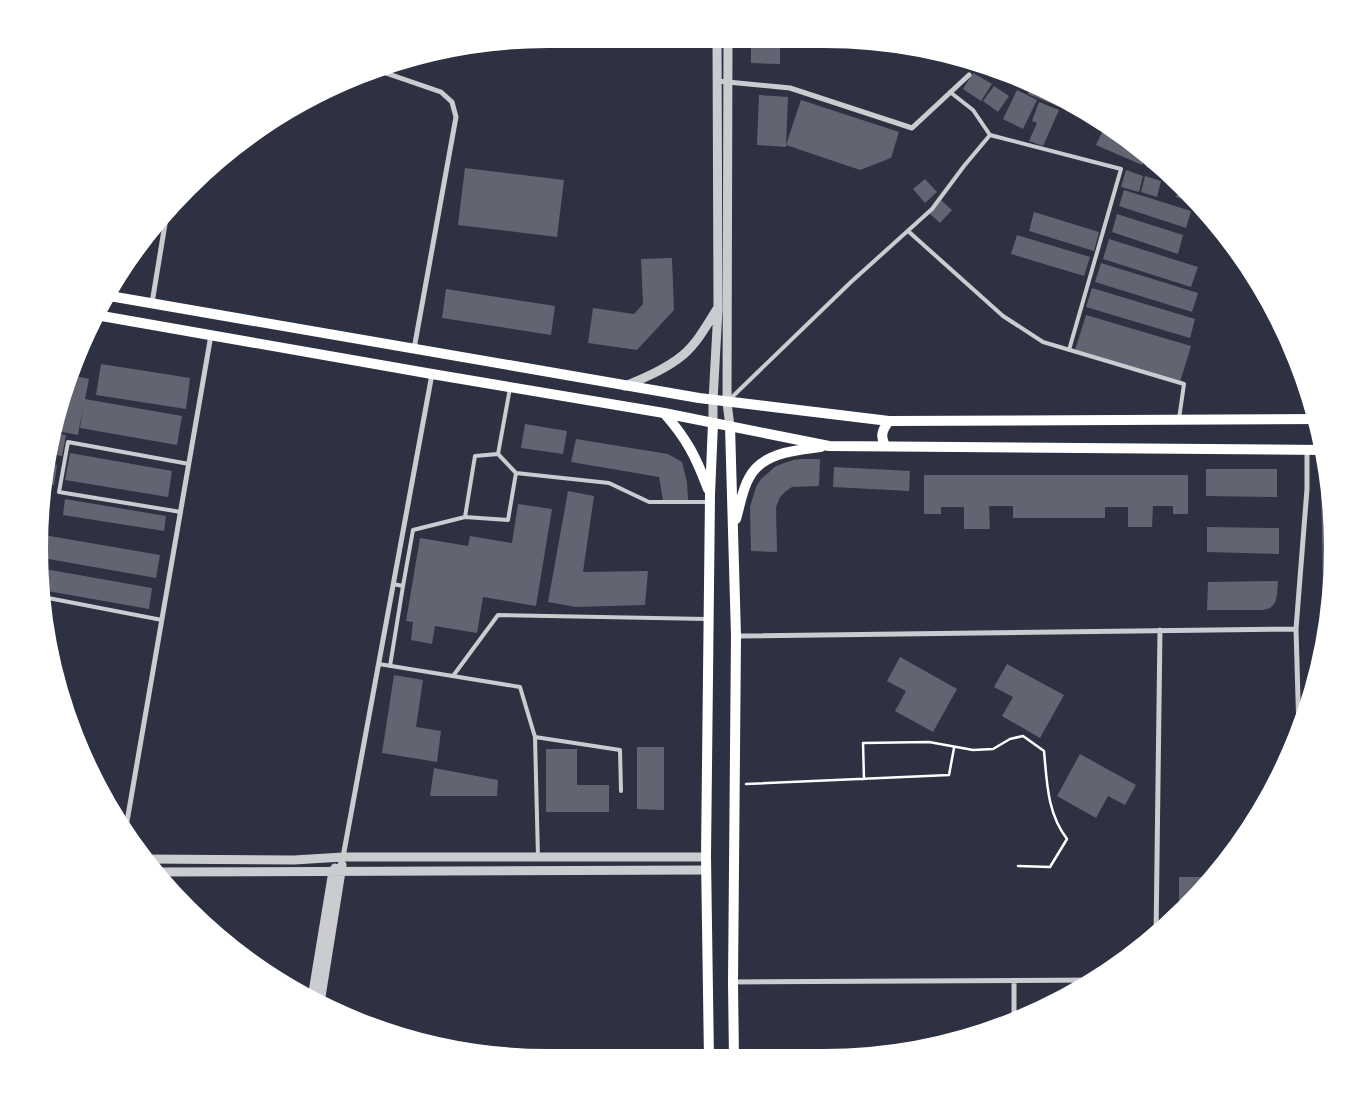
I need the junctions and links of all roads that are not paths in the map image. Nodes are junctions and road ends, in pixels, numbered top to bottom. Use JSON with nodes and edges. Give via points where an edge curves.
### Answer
{"nodes":[{"id":1,"x":717,"y":45,"type":"edge"},
{"id":2,"x":728,"y":45,"type":"edge"},
{"id":3,"x":385,"y":73,"type":"edge"},
{"id":4,"x":969,"y":75,"type":"dead end"},
{"id":5,"x":717,"y":82,"type":"junction"},
{"id":6,"x":728,"y":82,"type":"junction"},
{"id":7,"x":950,"y":92,"type":"junction"},
{"id":8,"x":990,"y":135,"type":"junction"},
{"id":9,"x":165,"y":223,"type":"edge"},
{"id":10,"x":908,"y":231,"type":"junction"},
{"id":11,"x":112,"y":296,"type":"edge"},
{"id":12,"x":152,"y":303,"type":"junction"},
{"id":13,"x":718,"y":309,"type":"junction"},
{"id":14,"x":102,"y":316,"type":"edge"},
{"id":15,"x":212,"y":334,"type":"junction"},
{"id":16,"x":414,"y":348,"type":"junction"},
{"id":17,"x":1069,"y":350,"type":"junction"},
{"id":18,"x":432,"y":374,"type":"junction"},
{"id":19,"x":625,"y":386,"type":"junction"},
{"id":20,"x":510,"y":388,"type":"junction"},
{"id":21,"x":713,"y":401,"type":"junction"},
{"id":22,"x":727,"y":403,"type":"junction"},
{"id":23,"x":664,"y":413,"type":"junction"},
{"id":24,"x":1310,"y":419,"type":"edge"},
{"id":25,"x":1179,"y":420,"type":"junction"},
{"id":26,"x":889,"y":421,"type":"junction"},
{"id":27,"x":713,"y":423,"type":"junction"},
{"id":28,"x":730,"y":426,"type":"junction"},
{"id":29,"x":829,"y":446,"type":"junction"},
{"id":30,"x":885,"y":446,"type":"junction"},
{"id":31,"x":1317,"y":450,"type":"edge"},
{"id":32,"x":1307,"y":451,"type":"junction"},
{"id":33,"x":498,"y":454,"type":"junction"},
{"id":34,"x":189,"y":464,"type":"junction"},
{"id":35,"x":516,"y":473,"type":"junction"},
{"id":36,"x":710,"y":498,"type":"junction"},
{"id":37,"x":181,"y":512,"type":"junction"},
{"id":38,"x":465,"y":517,"type":"junction"},
{"id":39,"x":733,"y":527,"type":"junction"},
{"id":40,"x":393,"y":584,"type":"junction"},
{"id":41,"x":404,"y":586,"type":"junction"},
{"id":42,"x":48,"y":598,"type":"edge"},
{"id":43,"x":162,"y":620,"type":"junction"},
{"id":44,"x":709,"y":620,"type":"junction"},
{"id":45,"x":1296,"y":628,"type":"junction"},
{"id":46,"x":1160,"y":630,"type":"junction"},
{"id":47,"x":736,"y":636,"type":"junction"},
{"id":48,"x":379,"y":664,"type":"junction"},
{"id":49,"x":390,"y":666,"type":"junction"},
{"id":50,"x":453,"y":676,"type":"junction"},
{"id":51,"x":1298,"y":714,"type":"edge"},
{"id":52,"x":535,"y":737,"type":"junction"},
{"id":53,"x":621,"y":791,"type":"dead end"},
{"id":54,"x":128,"y":824,"type":"edge"},
{"id":55,"x":706,"y":857,"type":"junction"},
{"id":56,"x":343,"y":858,"type":"junction"},
{"id":57,"x":538,"y":858,"type":"junction"},
{"id":58,"x":152,"y":859,"type":"edge"},
{"id":59,"x":337,"y":870,"type":"junction"},
{"id":60,"x":706,"y":870,"type":"junction"},
{"id":61,"x":163,"y":872,"type":"edge"},
{"id":62,"x":1156,"y":926,"type":"edge"},
{"id":63,"x":1083,"y":980,"type":"edge"},
{"id":64,"x":1014,"y":981,"type":"junction"},
{"id":65,"x":733,"y":982,"type":"junction"},
{"id":66,"x":313,"y":993,"type":"edge"},
{"id":67,"x":321,"y":997,"type":"edge"},
{"id":68,"x":1014,"y":1015,"type":"edge"},
{"id":69,"x":709,"y":1052,"type":"edge"},
{"id":70,"x":734,"y":1052,"type":"edge"}],
"edges":[{"from":1,"to":5,"type":"street"},
{"from":2,"to":6,"type":"street"},
{"from":3,"to":16,"type":"street","via":[[441,92],[452,102],[456,117]]},
{"from":4,"to":7,"type":"street"},
{"from":5,"to":6,"type":"street"},
{"from":5,"to":13,"type":"street"},
{"from":6,"to":7,"type":"street","via":[[790,88],[912,128]]},
{"from":6,"to":22,"type":"street"},
{"from":7,"to":8,"type":"lane","via":[[973,110]]},
{"from":8,"to":10,"type":"lane","via":[[932,209]]},
{"from":8,"to":17,"type":"lane","via":[[1120,169]]},
{"from":9,"to":12,"type":"street"},
{"from":10,"to":17,"type":"lane","via":[[1002,316],[1043,342]]},
{"from":10,"to":22,"type":"lane"},
{"from":11,"to":12,"type":"main road"},
{"from":12,"to":16,"type":"main road"},
{"from":13,"to":19,"type":"street","via":[[683,355],[657,372]]},
{"from":13,"to":21,"type":"street"},
{"from":14,"to":15,"type":"main road"},
{"from":15,"to":18,"type":"main road"},
{"from":15,"to":34,"type":"street"},
{"from":16,"to":19,"type":"main road"},
{"from":17,"to":25,"type":"lane","via":[[1184,384]]},
{"from":18,"to":20,"type":"main road"},
{"from":18,"to":40,"type":"street"},
{"from":19,"to":21,"type":"main road"},
{"from":20,"to":23,"type":"main road"},
{"from":20,"to":33,"type":"lane"},
{"from":21,"to":22,"type":"main road"},
{"from":21,"to":27,"type":"street"},
{"from":22,"to":26,"type":"main road"},
{"from":22,"to":28,"type":"street"},
{"from":23,"to":27,"type":"main road"},
{"from":23,"to":36,"type":"main road","via":[[689,444]]},
{"from":24,"to":25,"type":"main road"},
{"from":25,"to":26,"type":"main road"},
{"from":26,"to":30,"type":"main road","via":[[882,428]]},
{"from":27,"to":28,"type":"main road"},
{"from":27,"to":36,"type":"main road"},
{"from":28,"to":29,"type":"main road"},
{"from":28,"to":39,"type":"main road"},
{"from":29,"to":30,"type":"main road"},
{"from":29,"to":39,"type":"main road","via":[[789,451],[760,464],[749,477]]},
{"from":30,"to":32,"type":"main road"},
{"from":31,"to":32,"type":"main road"},
{"from":32,"to":45,"type":"street"},
{"from":33,"to":35,"type":"lane"},
{"from":33,"to":38,"type":"lane","via":[[475,456]]},
{"from":34,"to":37,"type":"street"},
{"from":34,"to":37,"type":"lane","via":[[68,442],[59,492]]},
{"from":35,"to":36,"type":"lane","via":[[609,483],[649,502]]},
{"from":35,"to":38,"type":"lane","via":[[508,520]]},
{"from":36,"to":44,"type":"main road"},
{"from":37,"to":43,"type":"street"},
{"from":38,"to":41,"type":"lane","via":[[413,530]]},
{"from":39,"to":47,"type":"main road"},
{"from":40,"to":41,"type":"lane"},
{"from":40,"to":48,"type":"street"},
{"from":41,"to":49,"type":"lane"},
{"from":42,"to":43,"type":"lane"},
{"from":43,"to":54,"type":"street"},
{"from":44,"to":50,"type":"lane","via":[[498,615]]},
{"from":44,"to":55,"type":"main road"},
{"from":45,"to":46,"type":"street"},
{"from":45,"to":51,"type":"street"},
{"from":46,"to":47,"type":"street"},
{"from":46,"to":62,"type":"street"},
{"from":47,"to":65,"type":"main road"},
{"from":48,"to":49,"type":"lane"},
{"from":48,"to":56,"type":"street"},
{"from":49,"to":50,"type":"lane"},
{"from":50,"to":52,"type":"lane","via":[[520,687]]},
{"from":52,"to":53,"type":"lane","via":[[620,750]]},
{"from":52,"to":57,"type":"lane"},
{"from":55,"to":57,"type":"street"},
{"from":55,"to":60,"type":"main road"},
{"from":56,"to":57,"type":"street"},
{"from":56,"to":58,"type":"street"},
{"from":56,"to":59,"type":"street"},
{"from":59,"to":60,"type":"street"},
{"from":59,"to":61,"type":"street"},
{"from":59,"to":66,"type":"street"},
{"from":59,"to":67,"type":"street"},
{"from":60,"to":69,"type":"main road"},
{"from":63,"to":64,"type":"street"},
{"from":64,"to":65,"type":"street"},
{"from":64,"to":68,"type":"street"},
{"from":65,"to":70,"type":"main road"}]}
